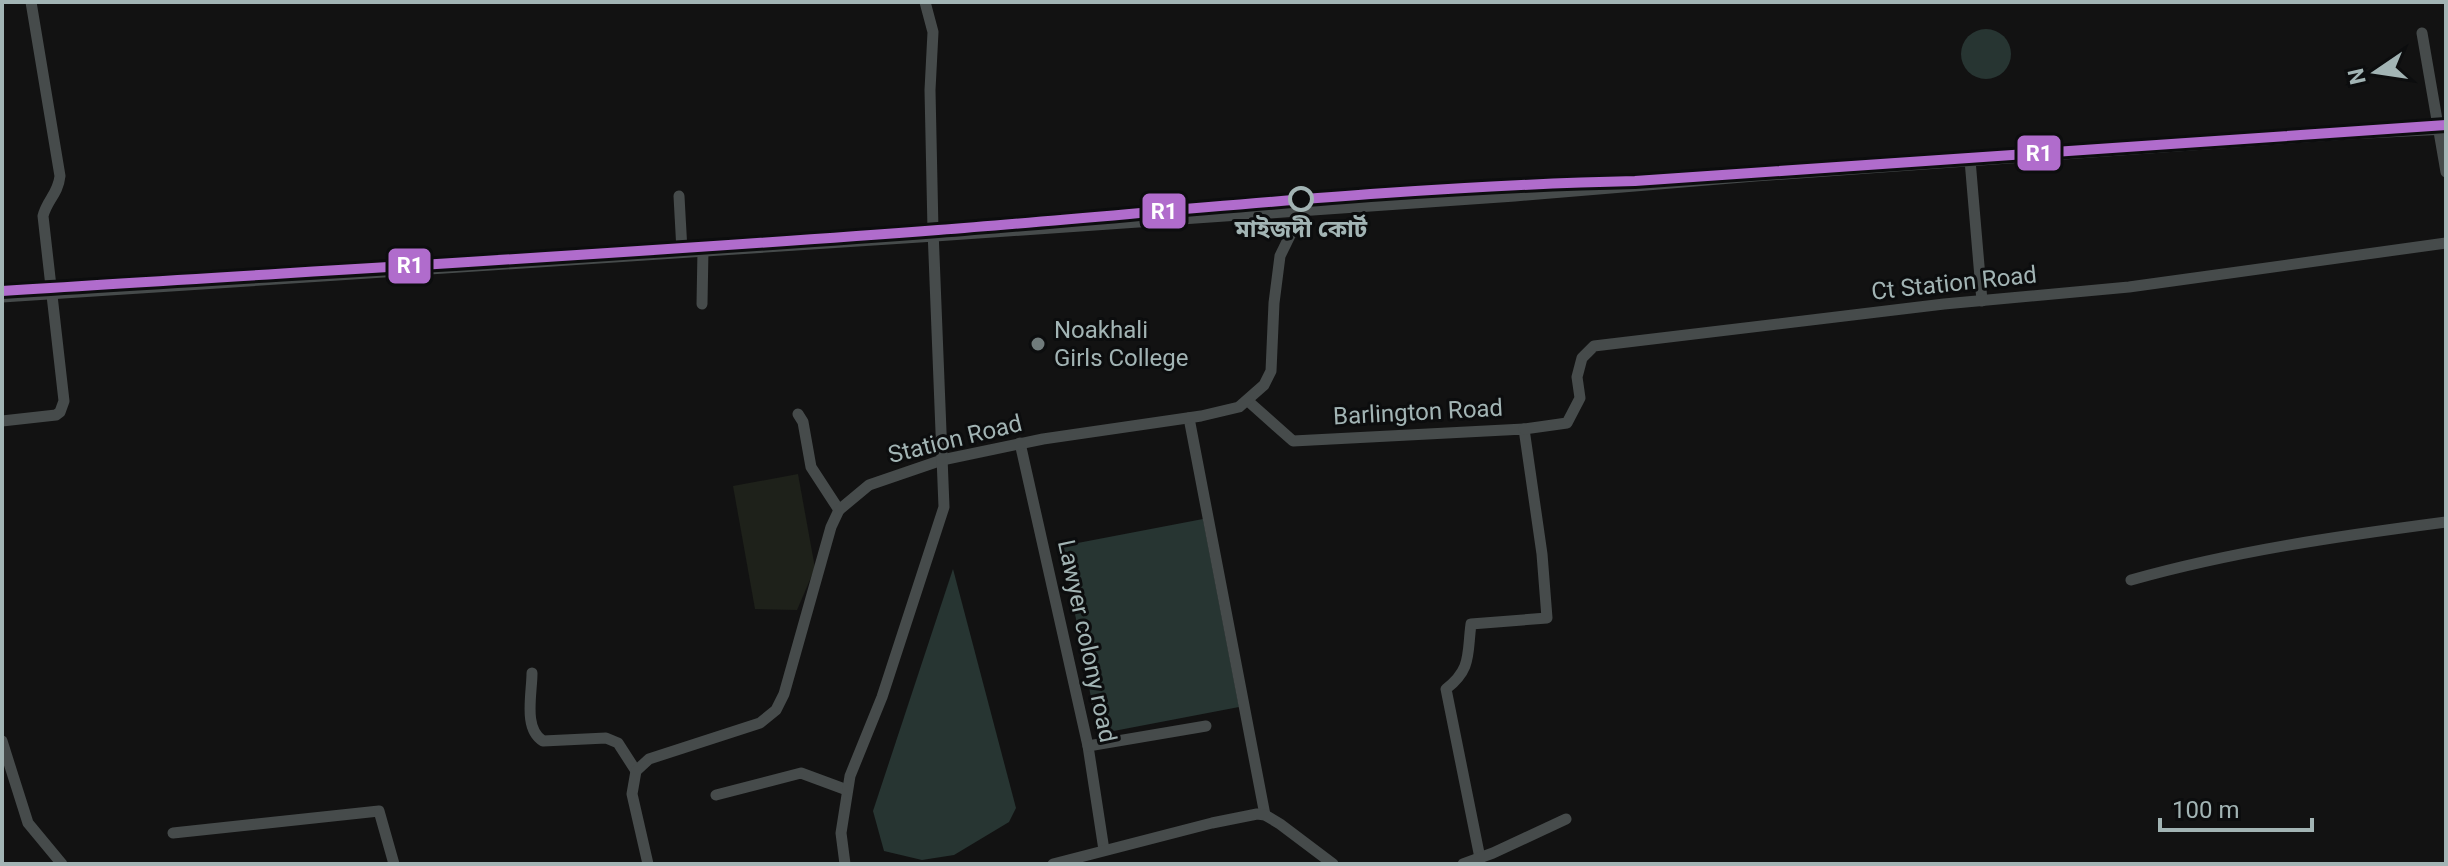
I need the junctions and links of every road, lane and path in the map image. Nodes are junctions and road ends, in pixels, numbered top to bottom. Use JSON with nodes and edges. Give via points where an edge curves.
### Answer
{"nodes":[{"id":1,"x":31,"y":2,"type":"edge"},
{"id":2,"x":925,"y":2,"type":"edge"},
{"id":3,"x":2422,"y":33,"type":"dead end"},
{"id":4,"x":2442,"y":129,"type":"edge"},
{"id":5,"x":1970,"y":160,"type":"junction"},
{"id":6,"x":2446,"y":172,"type":"edge"},
{"id":7,"x":679,"y":196,"type":"dead end"},
{"id":8,"x":1302,"y":211,"type":"junction"},
{"id":9,"x":935,"y":236,"type":"junction"},
{"id":10,"x":2446,"y":243,"type":"edge"},
{"id":11,"x":703,"y":250,"type":"junction"},
{"id":12,"x":682,"y":251,"type":"junction"},
{"id":13,"x":52,"y":294,"type":"junction"},
{"id":14,"x":2,"y":297,"type":"edge"},
{"id":15,"x":1982,"y":301,"type":"junction"},
{"id":16,"x":702,"y":304,"type":"dead end"},
{"id":17,"x":1248,"y":401,"type":"junction"},
{"id":18,"x":798,"y":414,"type":"dead end"},
{"id":19,"x":1189,"y":418,"type":"junction"},
{"id":20,"x":2,"y":421,"type":"edge"},
{"id":21,"x":1524,"y":429,"type":"junction"},
{"id":22,"x":1020,"y":443,"type":"junction"},
{"id":23,"x":942,"y":460,"type":"junction"},
{"id":24,"x":839,"y":510,"type":"junction"},
{"id":25,"x":2446,"y":522,"type":"edge"},
{"id":26,"x":2131,"y":580,"type":"dead end"},
{"id":27,"x":532,"y":673,"type":"dead end"},
{"id":28,"x":1206,"y":726,"type":"dead end"},
{"id":29,"x":2,"y":741,"type":"edge"},
{"id":30,"x":1088,"y":746,"type":"junction"},
{"id":31,"x":636,"y":771,"type":"junction"},
{"id":32,"x":847,"y":790,"type":"junction"},
{"id":33,"x":716,"y":795,"type":"dead end"},
{"id":34,"x":1265,"y":815,"type":"junction"},
{"id":35,"x":1566,"y":819,"type":"dead end"},
{"id":36,"x":173,"y":833,"type":"dead end"},
{"id":37,"x":1104,"y":850,"type":"junction"},
{"id":38,"x":1480,"y":858,"type":"junction"},
{"id":39,"x":62,"y":864,"type":"edge"},
{"id":40,"x":394,"y":864,"type":"edge"},
{"id":41,"x":648,"y":864,"type":"edge"},
{"id":42,"x":845,"y":864,"type":"edge"},
{"id":43,"x":1053,"y":864,"type":"edge"},
{"id":44,"x":1333,"y":864,"type":"edge"},
{"id":45,"x":1463,"y":864,"type":"edge"}],
"edges":[{"from":1,"to":13,"type":"street","via":[[60,176],[59,189],[43,216]]},
{"from":2,"to":9,"type":"street","via":[[933,32]]},
{"from":3,"to":4,"type":"street"},
{"from":4,"to":5,"type":"street"},
{"from":4,"to":6,"type":"street"},
{"from":5,"to":8,"type":"street"},
{"from":5,"to":15,"type":"street"},
{"from":7,"to":12,"type":"street"},
{"from":8,"to":9,"type":"street"},
{"from":8,"to":17,"type":"street","via":[[1280,256],[1271,371]]},
{"from":9,"to":11,"type":"street"},
{"from":9,"to":23,"type":"street"},
{"from":10,"to":15,"type":"street","name":"Ct Station Road","via":[[2129,287]]},
{"from":11,"to":12,"type":"street"},
{"from":11,"to":16,"type":"street"},
{"from":12,"to":13,"type":"street"},
{"from":13,"to":14,"type":"street"},
{"from":13,"to":20,"type":"street","via":[[63,407],[56,415]]},
{"from":15,"to":21,"type":"street","name":"Ct Station Road","via":[[1594,346],[1582,358],[1577,377],[1580,398],[1567,423]]},
{"from":17,"to":19,"type":"street","name":"Station Road"},
{"from":17,"to":21,"type":"street","name":"Barlington Road","via":[[1293,441]]},
{"from":18,"to":24,"type":"street","via":[[811,467]]},
{"from":19,"to":22,"type":"street","name":"Station Road"},
{"from":19,"to":34,"type":"street"},
{"from":21,"to":38,"type":"street","name":"Barlington Road","via":[[1547,618],[1471,624],[1466,668],[1446,689]]},
{"from":22,"to":23,"type":"street","name":"Station Road"},
{"from":22,"to":30,"type":"street","name":"Lawyer colony road"},
{"from":23,"to":24,"type":"street","name":"Station Road","via":[[869,485]]},
{"from":23,"to":32,"type":"street","via":[[944,507]]},
{"from":24,"to":31,"type":"street","via":[[776,710],[760,723],[649,759]]},
{"from":25,"to":26,"type":"street","via":[[2273,547]]},
{"from":27,"to":31,"type":"street","via":[[531,724],[536,737],[606,738],[618,743]]},
{"from":28,"to":30,"type":"street"},
{"from":29,"to":39,"type":"street","via":[[28,823]]},
{"from":30,"to":37,"type":"street","name":"Lawyer colony road"},
{"from":31,"to":41,"type":"street","via":[[632,794]]},
{"from":32,"to":33,"type":"street","via":[[801,773]]},
{"from":32,"to":42,"type":"street","via":[[841,833]]},
{"from":34,"to":37,"type":"street"},
{"from":34,"to":44,"type":"street"},
{"from":35,"to":38,"type":"street"},
{"from":36,"to":40,"type":"street","via":[[379,811]]},
{"from":37,"to":43,"type":"street"},
{"from":38,"to":45,"type":"street"}]}
